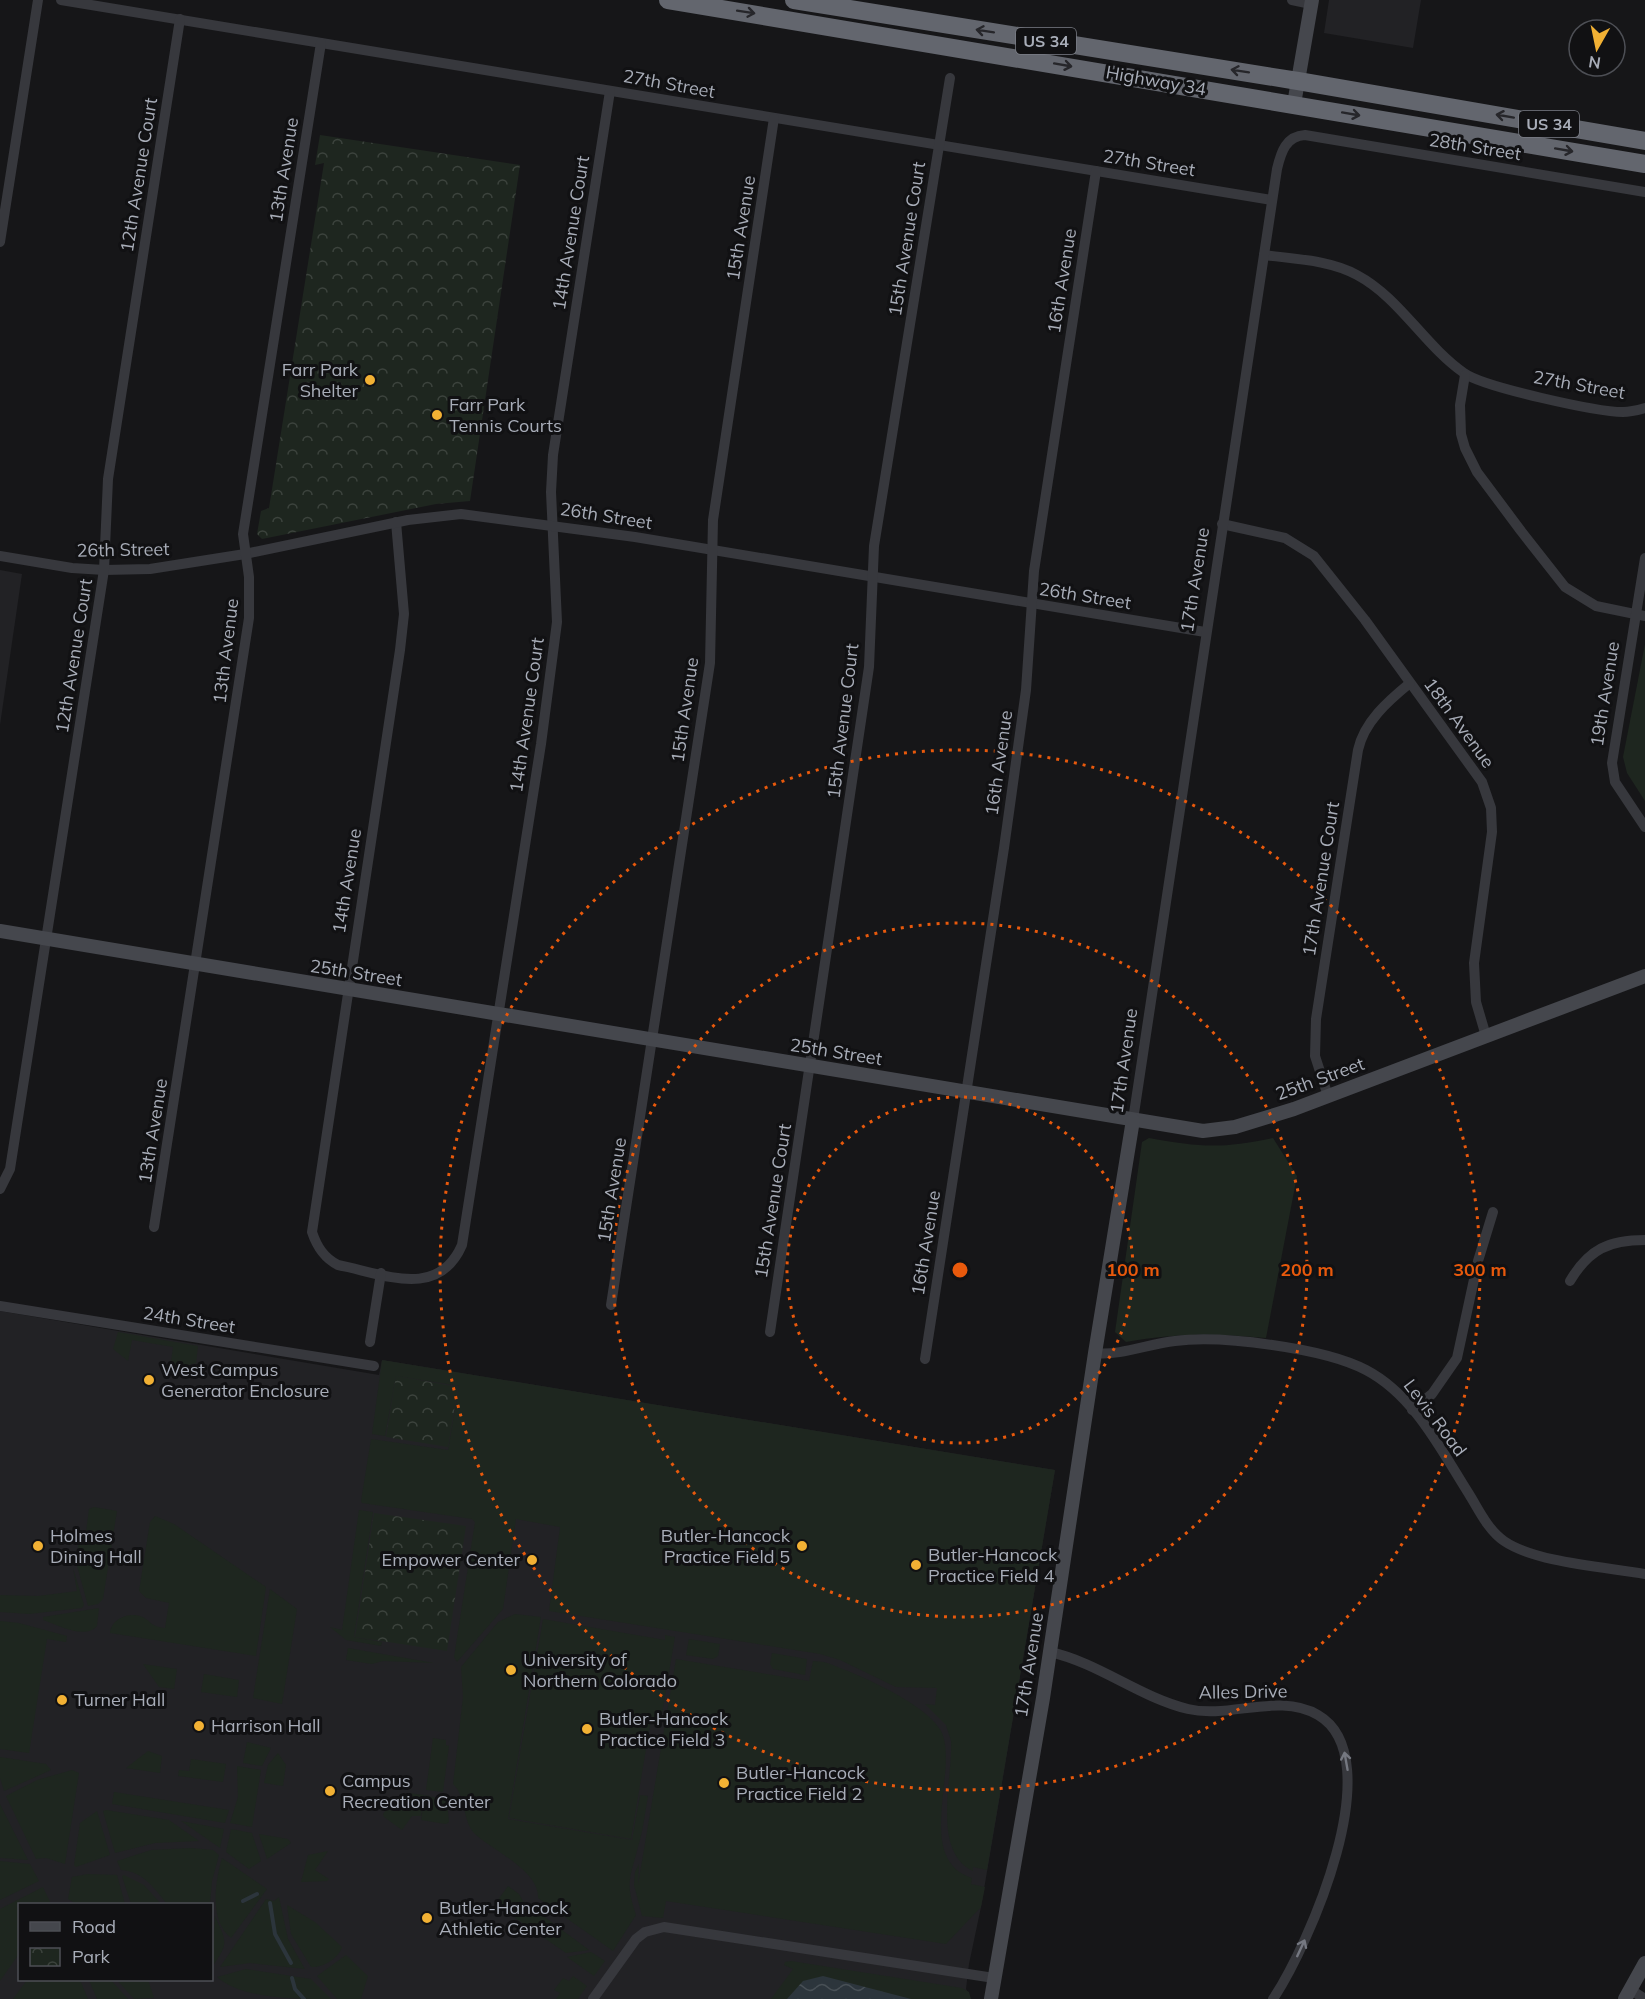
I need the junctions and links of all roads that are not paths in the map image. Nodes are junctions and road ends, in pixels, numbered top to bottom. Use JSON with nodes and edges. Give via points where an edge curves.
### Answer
{"nodes":[{"id":1,"x":38,"y":0,"type":"edge"},
{"id":2,"x":61,"y":0,"type":"edge"},
{"id":3,"x":668,"y":0,"type":"edge"},
{"id":4,"x":794,"y":0,"type":"edge"},
{"id":5,"x":1292,"y":0,"type":"edge"},
{"id":6,"x":1311,"y":2,"type":"edge"},
{"id":7,"x":180,"y":19,"type":"junction"},
{"id":8,"x":321,"y":43,"type":"junction"},
{"id":9,"x":950,"y":78,"type":"dead end"},
{"id":10,"x":1298,"y":81,"type":"junction"},
{"id":11,"x":610,"y":91,"type":"junction"},
{"id":12,"x":1294,"y":104,"type":"junction"},
{"id":13,"x":774,"y":118,"type":"junction"},
{"id":14,"x":1300,"y":136,"type":"joint"},
{"id":15,"x":1645,"y":141,"type":"edge"},
{"id":16,"x":939,"y":145,"type":"junction"},
{"id":17,"x":1645,"y":164,"type":"edge"},
{"id":18,"x":1096,"y":171,"type":"junction"},
{"id":19,"x":1645,"y":192,"type":"edge"},
{"id":20,"x":1272,"y":200,"type":"junction"},
{"id":21,"x":0,"y":242,"type":"edge"},
{"id":22,"x":1264,"y":255,"type":"junction"},
{"id":23,"x":1465,"y":375,"type":"junction"},
{"id":24,"x":1645,"y":408,"type":"edge"},
{"id":25,"x":396,"y":522,"type":"junction"},
{"id":26,"x":552,"y":524,"type":"junction"},
{"id":27,"x":1222,"y":524,"type":"junction"},
{"id":28,"x":712,"y":551,"type":"junction"},
{"id":29,"x":244,"y":554,"type":"junction"},
{"id":30,"x":0,"y":556,"type":"edge"},
{"id":31,"x":1645,"y":558,"type":"edge"},
{"id":32,"x":104,"y":570,"type":"junction"},
{"id":33,"x":871,"y":578,"type":"junction"},
{"id":34,"x":1030,"y":604,"type":"junction"},
{"id":35,"x":1640,"y":615,"type":"edge"},
{"id":36,"x":1205,"y":632,"type":"junction"},
{"id":37,"x":1410,"y":684,"type":"junction"},
{"id":38,"x":1645,"y":827,"type":"edge"},
{"id":39,"x":0,"y":931,"type":"edge"},
{"id":40,"x":46,"y":939,"type":"junction"},
{"id":41,"x":196,"y":964,"type":"junction"},
{"id":42,"x":1645,"y":976,"type":"edge"},
{"id":43,"x":347,"y":990,"type":"junction"},
{"id":44,"x":498,"y":1013,"type":"junction"},
{"id":45,"x":1486,"y":1036,"type":"junction"},
{"id":46,"x":653,"y":1039,"type":"junction"},
{"id":47,"x":810,"y":1067,"type":"junction"},
{"id":48,"x":966,"y":1092,"type":"junction"},
{"id":49,"x":1328,"y":1096,"type":"junction"},
{"id":50,"x":1133,"y":1120,"type":"junction"},
{"id":51,"x":0,"y":1189,"type":"edge"},
{"id":52,"x":1493,"y":1212,"type":"dead end"},
{"id":53,"x":154,"y":1227,"type":"dead end"},
{"id":54,"x":1645,"y":1240,"type":"edge"},
{"id":55,"x":381,"y":1274,"type":"junction"},
{"id":56,"x":1570,"y":1281,"type":"dead end"},
{"id":57,"x":610,"y":1305,"type":"dead end"},
{"id":58,"x":0,"y":1306,"type":"edge"},
{"id":59,"x":770,"y":1332,"type":"dead end"},
{"id":60,"x":370,"y":1342,"type":"dead end"},
{"id":61,"x":1095,"y":1353,"type":"junction"},
{"id":62,"x":925,"y":1359,"type":"dead end"},
{"id":63,"x":374,"y":1366,"type":"dead end"},
{"id":64,"x":1412,"y":1410,"type":"junction"},
{"id":65,"x":1645,"y":1574,"type":"edge"},
{"id":66,"x":1050,"y":1652,"type":"junction"},
{"id":67,"x":1645,"y":1963,"type":"edge"},
{"id":68,"x":994,"y":1978,"type":"junction"},
{"id":69,"x":1628,"y":1995,"type":"edge"},
{"id":70,"x":592,"y":1999,"type":"edge"},
{"id":71,"x":991,"y":1999,"type":"edge"},
{"id":72,"x":1273,"y":1999,"type":"edge"},
{"id":73,"x":1645,"y":1999,"type":"edge"}],
"edges":[{"from":1,"to":21,"type":"street"},
{"from":2,"to":7,"type":"street","name":"27th Street"},
{"from":3,"to":12,"type":"highway","name":"Highway 34","number":"US 34","one_way":true},
{"from":10,"to":4,"type":"highway","name":"Highway 34","number":"US 34","one_way":true},
{"from":5,"to":6,"type":"street"},
{"from":6,"to":10,"type":"street"},
{"from":7,"to":8,"type":"street","name":"27th Street"},
{"from":7,"to":32,"type":"street","name":"12th Avenue Court","via":[[108,479]]},
{"from":8,"to":11,"type":"street","name":"27th Street"},
{"from":8,"to":29,"type":"street","name":"13th Avenue","via":[[243,534]]},
{"from":9,"to":16,"type":"street","name":"15th Avenue Court"},
{"from":10,"to":12,"type":"street"},
{"from":15,"to":10,"type":"highway","name":"Highway 34","number":"US 34","one_way":true},
{"from":11,"to":13,"type":"street","name":"27th Street"},
{"from":11,"to":26,"type":"street","name":"14th Avenue Court","via":[[553,455]]},
{"from":12,"to":17,"type":"highway","name":"Highway 34","number":"US 34","one_way":true},
{"from":13,"to":16,"type":"street","name":"27th Street"},
{"from":13,"to":28,"type":"street","name":"15th Avenue","via":[[715,508]]},
{"from":14,"to":19,"type":"street","name":"28th Street"},
{"from":14,"to":20,"type":"street","name":"17th Avenue","via":[[1292,138],[1282,151]]},
{"from":16,"to":18,"type":"street","name":"27th Street"},
{"from":16,"to":33,"type":"street","name":"15th Avenue Court"},
{"from":18,"to":20,"type":"street","name":"27th Street"},
{"from":18,"to":34,"type":"street","name":"16th Avenue"},
{"from":20,"to":22,"type":"street","name":"17th Avenue"},
{"from":22,"to":23,"type":"street","name":"27th Street","via":[[1336,267],[1371,282]]},
{"from":22,"to":27,"type":"street","name":"17th Avenue"},
{"from":23,"to":24,"type":"street","name":"27th Street","via":[[1596,409],[1623,412]]},
{"from":23,"to":35,"type":"street","via":[[1460,424],[1465,448],[1477,472],[1565,587],[1596,606]]},
{"from":25,"to":26,"type":"street","name":"26th Street","via":[[461,514]]},
{"from":25,"to":29,"type":"street","name":"26th Street"},
{"from":25,"to":43,"type":"street","name":"14th Avenue","via":[[404,614]]},
{"from":26,"to":28,"type":"street","name":"26th Street"},
{"from":26,"to":44,"type":"street","name":"14th Avenue Court","via":[[556,622],[541,744]]},
{"from":27,"to":36,"type":"street","name":"17th Avenue"},
{"from":27,"to":37,"type":"street","name":"18th Avenue","via":[[1285,538],[1314,556]]},
{"from":28,"to":33,"type":"street","name":"26th Street"},
{"from":28,"to":46,"type":"street","name":"15th Avenue","via":[[710,663]]},
{"from":29,"to":32,"type":"street","name":"26th Street","via":[[174,566]]},
{"from":29,"to":41,"type":"street","name":"13th Avenue","via":[[249,577],[249,618]]},
{"from":30,"to":32,"type":"street","name":"26th Street"},
{"from":31,"to":35,"type":"street","name":"19th Avenue"},
{"from":32,"to":40,"type":"street","name":"12th Avenue Court"},
{"from":33,"to":34,"type":"street","name":"26th Street"},
{"from":33,"to":47,"type":"street","name":"15th Avenue Court","via":[[869,667]]},
{"from":34,"to":36,"type":"street","name":"26th Street"},
{"from":34,"to":48,"type":"street","name":"16th Avenue","via":[[1026,690]]},
{"from":35,"to":38,"type":"street","name":"19th Avenue","via":[[1613,746],[1612,769]]},
{"from":36,"to":50,"type":"street","name":"17th Avenue"},
{"from":37,"to":45,"type":"street","name":"18th Avenue","via":[[1475,770],[1491,808],[1492,838],[1474,963],[1476,1002]]},
{"from":37,"to":49,"type":"street","name":"17th Avenue Court","via":[[1379,711],[1358,750],[1316,1019],[1315,1056]]},
{"from":39,"to":40,"type":"street","name":"25th Street"},
{"from":40,"to":41,"type":"street","name":"25th Street"},
{"from":40,"to":51,"type":"street","name":"12th Avenue Court","via":[[10,1169]]},
{"from":41,"to":43,"type":"street","name":"25th Street"},
{"from":41,"to":53,"type":"street","name":"13th Avenue"},
{"from":42,"to":45,"type":"street","name":"25th Street"},
{"from":43,"to":44,"type":"street","name":"25th Street"},
{"from":43,"to":55,"type":"street","name":"14th Avenue","via":[[312,1232],[329,1260]]},
{"from":44,"to":46,"type":"street","name":"25th Street"},
{"from":44,"to":55,"type":"street","name":"14th Avenue Court","via":[[462,1245],[456,1259],[443,1273],[423,1280]]},
{"from":45,"to":49,"type":"street","name":"25th Street"},
{"from":46,"to":47,"type":"street","name":"25th Street"},
{"from":46,"to":57,"type":"street","name":"15th Avenue"},
{"from":47,"to":48,"type":"street","name":"25th Street"},
{"from":47,"to":59,"type":"street","name":"15th Avenue Court"},
{"from":48,"to":50,"type":"street","name":"25th Street"},
{"from":48,"to":62,"type":"street","name":"16th Avenue"},
{"from":49,"to":50,"type":"street","name":"25th Street","via":[[1256,1122],[1217,1130]]},
{"from":50,"to":61,"type":"street","name":"17th Avenue"},
{"from":52,"to":64,"type":"street","via":[[1457,1358],[1432,1394]]},
{"from":54,"to":56,"type":"street","via":[[1613,1241],[1580,1265]]},
{"from":55,"to":60,"type":"street"},
{"from":58,"to":63,"type":"street","name":"24th Street"},
{"from":61,"to":64,"type":"street","name":"Levis Road","via":[[1108,1355],[1195,1339],[1263,1344],[1366,1370],[1393,1387]]},
{"from":61,"to":66,"type":"street","name":"17th Avenue"},
{"from":64,"to":65,"type":"street","name":"Levis Road","via":[[1486,1521],[1506,1543],[1541,1556]]},
{"from":66,"to":68,"type":"street","name":"17th Avenue"},
{"from":72,"to":66,"type":"street","name":"Alles Drive","one_way":true,"via":[[1307,1936],[1343,1824],[1348,1762],[1342,1743],[1324,1720],[1300,1707],[1210,1713],[1161,1702],[1071,1657]]},
{"from":67,"to":69,"type":"street"},
{"from":68,"to":70,"type":"street","via":[[664,1927],[636,1939]]},
{"from":68,"to":71,"type":"street","name":"17th Avenue"},
{"from":69,"to":73,"type":"street"}]}
